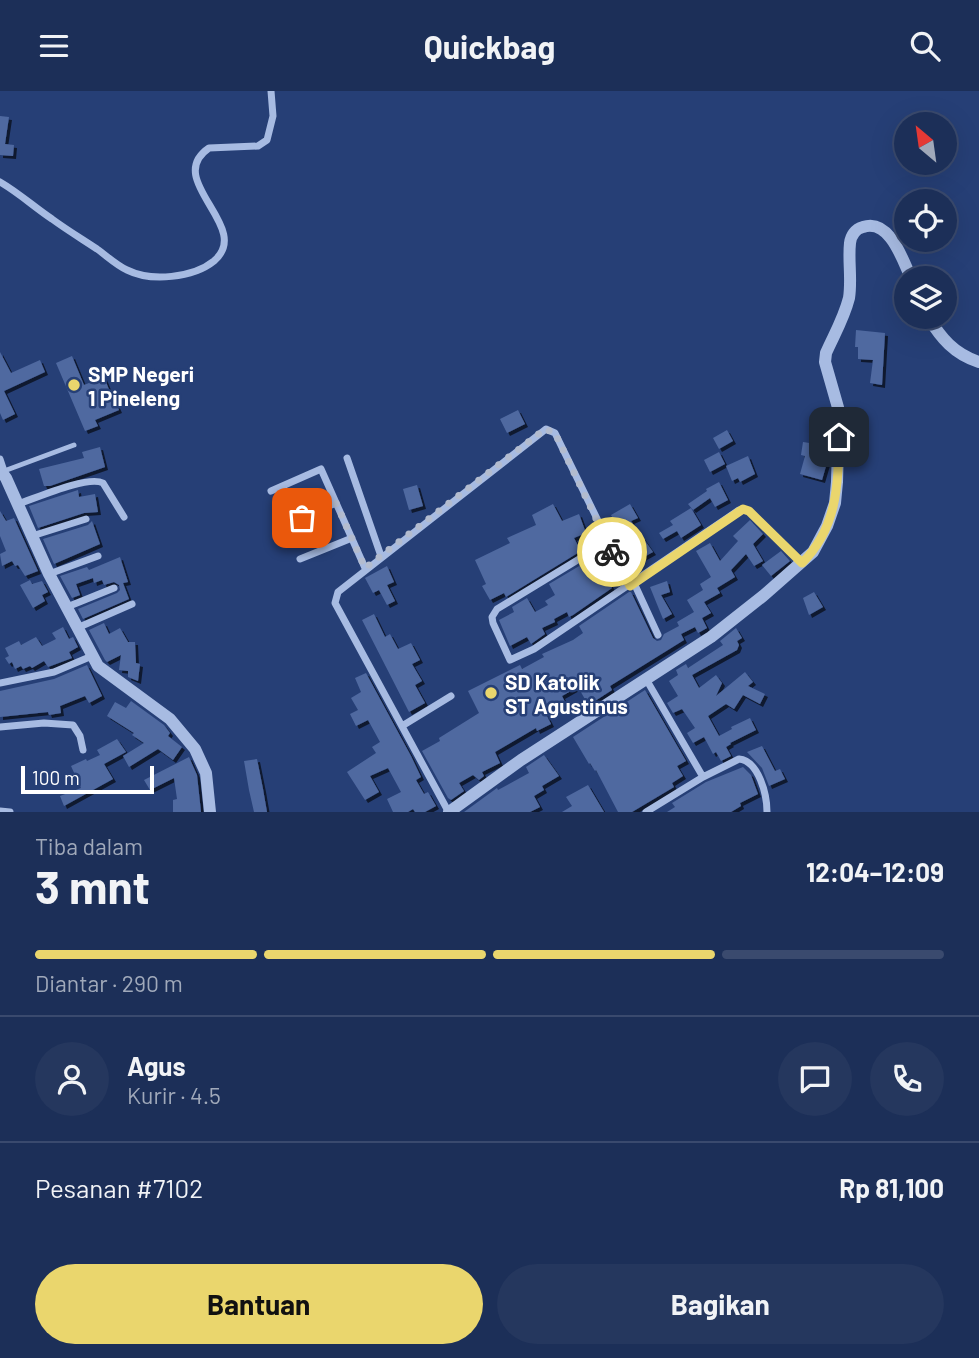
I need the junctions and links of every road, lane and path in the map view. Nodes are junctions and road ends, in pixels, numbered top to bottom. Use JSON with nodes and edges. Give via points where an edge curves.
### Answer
{"nodes":[{"id":1,"x":271,"y":91,"type":"edge"},
{"id":2,"x":0,"y":182,"type":"edge"},
{"id":3,"x":905,"y":266,"type":"edge"},
{"id":4,"x":936,"y":329,"type":"edge"},
{"id":5,"x":979,"y":362,"type":"edge"},
{"id":6,"x":74,"y":445,"type":"dead end"},
{"id":7,"x":347,"y":458,"type":"dead end"},
{"id":8,"x":0,"y":459,"type":"edge"},
{"id":9,"x":4,"y":473,"type":"edge"},
{"id":10,"x":271,"y":491,"type":"dead end"},
{"id":11,"x":336,"y":503,"type":"junction"},
{"id":12,"x":18,"y":504,"type":"junction"},
{"id":13,"x":124,"y":517,"type":"dead end"},
{"id":14,"x":86,"y":519,"type":"dead end"},
{"id":15,"x":284,"y":525,"type":"dead end"},
{"id":16,"x":33,"y":536,"type":"junction"},
{"id":17,"x":352,"y":538,"type":"junction"},
{"id":18,"x":607,"y":542,"type":"junction"},
{"id":19,"x":98,"y":555,"type":"dead end"},
{"id":20,"x":382,"y":556,"type":"junction"},
{"id":21,"x":300,"y":559,"type":"dead end"},
{"id":22,"x":802,"y":563,"type":"junction"},
{"id":23,"x":365,"y":568,"type":"junction"},
{"id":24,"x":49,"y":574,"type":"junction"},
{"id":25,"x":632,"y":585,"type":"junction"},
{"id":26,"x":114,"y":588,"type":"dead end"},
{"id":27,"x":132,"y":604,"type":"dead end"},
{"id":28,"x":66,"y":607,"type":"junction"},
{"id":29,"x":77,"y":628,"type":"junction"},
{"id":30,"x":659,"y":635,"type":"dead end"},
{"id":31,"x":92,"y":656,"type":"junction"},
{"id":32,"x":646,"y":679,"type":"junction"},
{"id":33,"x":0,"y":683,"type":"edge"},
{"id":34,"x":451,"y":696,"type":"dead end"},
{"id":35,"x":402,"y":726,"type":"junction"},
{"id":36,"x":0,"y":727,"type":"edge"},
{"id":37,"x":83,"y":750,"type":"dead end"},
{"id":38,"x":703,"y":777,"type":"junction"},
{"id":39,"x":0,"y":811,"type":"edge"},
{"id":40,"x":10,"y":812,"type":"edge"},
{"id":41,"x":210,"y":812,"type":"edge"},
{"id":42,"x":448,"y":812,"type":"edge"},
{"id":43,"x":646,"y":812,"type":"edge"},
{"id":44,"x":768,"y":812,"type":"edge"}],
"edges":[{"from":1,"to":2,"type":"street","via":[[273,116],[267,140],[257,146],[209,148],[196,162],[195,178],[219,220],[223,243],[220,255],[197,270],[152,277],[124,269]]},
{"from":3,"to":22,"type":"street","via":[[888,236],[873,226],[858,229],[850,243],[848,302],[825,362],[839,411],[835,503],[820,542]]},
{"from":4,"to":5,"type":"street","via":[[956,352]]},
{"from":6,"to":9,"type":"lane"},
{"from":7,"to":20,"type":"street"},
{"from":8,"to":9,"type":"street"},
{"from":9,"to":12,"type":"street"},
{"from":10,"to":11,"type":"street","via":[[321,469]]},
{"from":11,"to":15,"type":"street"},
{"from":11,"to":17,"type":"street"},
{"from":12,"to":13,"type":"street","via":[[96,480],[103,483]]},
{"from":12,"to":16,"type":"street"},
{"from":14,"to":16,"type":"street"},
{"from":16,"to":24,"type":"street"},
{"from":17,"to":21,"type":"street"},
{"from":17,"to":23,"type":"street"},
{"from":18,"to":20,"type":"street","via":[[555,433],[545,429]]},
{"from":18,"to":25,"type":"street"},
{"from":18,"to":25,"type":"street","via":[[497,608],[493,623],[509,659],[534,649]]},
{"from":19,"to":24,"type":"street"},
{"from":20,"to":23,"type":"street"},
{"from":22,"to":25,"type":"street","via":[[743,509]]},
{"from":22,"to":32,"type":"street","via":[[711,638]]},
{"from":23,"to":35,"type":"street","via":[[338,592],[335,603]]},
{"from":24,"to":28,"type":"street"},
{"from":25,"to":30,"type":"street"},
{"from":26,"to":28,"type":"street"},
{"from":27,"to":29,"type":"street"},
{"from":28,"to":29,"type":"street"},
{"from":29,"to":31,"type":"street"},
{"from":31,"to":33,"type":"street","via":[[47,674]]},
{"from":31,"to":41,"type":"street","via":[[103,672],[170,719],[195,749],[206,773]]},
{"from":32,"to":38,"type":"street"},
{"from":32,"to":42,"type":"street"},
{"from":34,"to":35,"type":"street"},
{"from":35,"to":42,"type":"street"},
{"from":36,"to":37,"type":"street","via":[[73,725]]},
{"from":38,"to":43,"type":"street"},
{"from":38,"to":44,"type":"street","via":[[744,759],[763,787]]},
{"from":39,"to":40,"type":"street"}]}
